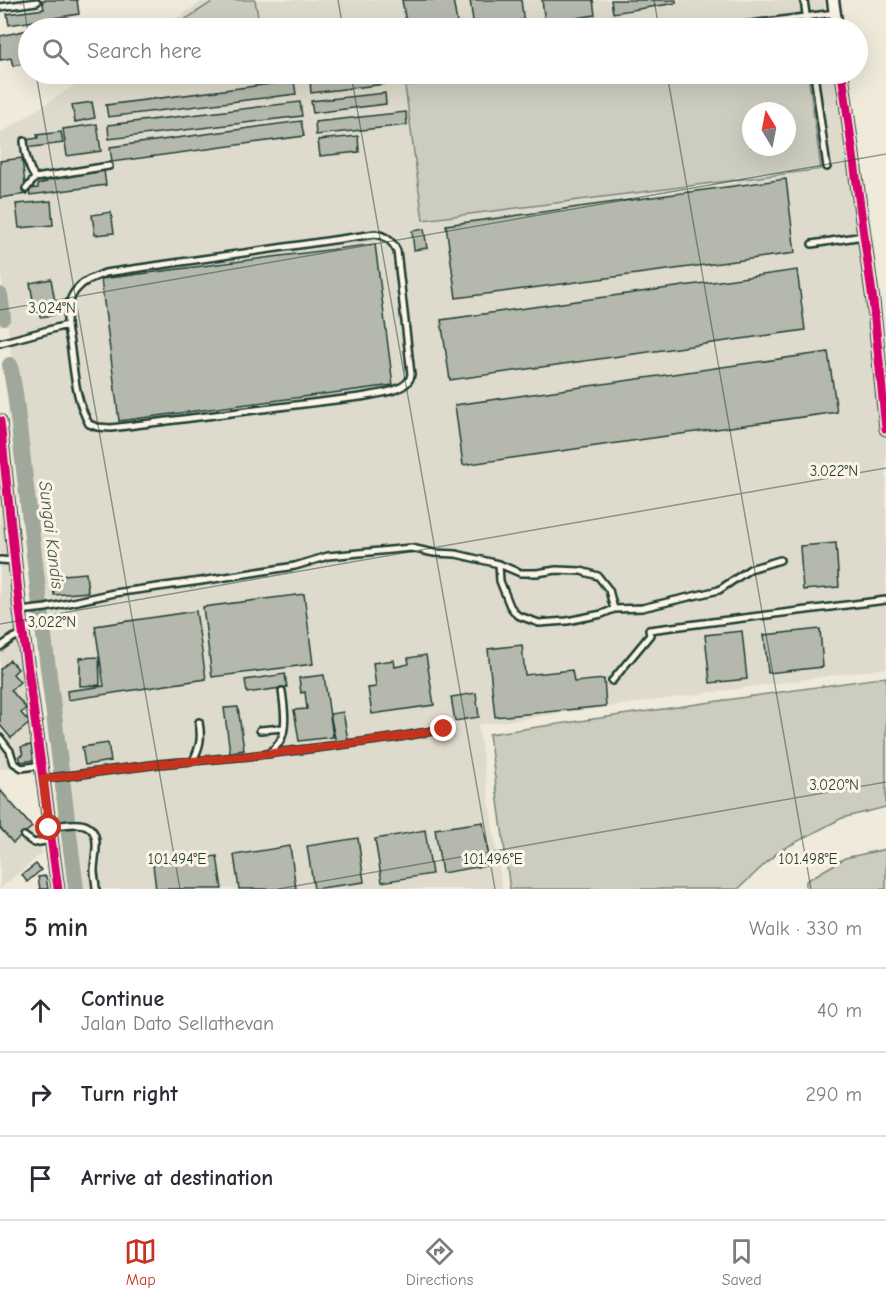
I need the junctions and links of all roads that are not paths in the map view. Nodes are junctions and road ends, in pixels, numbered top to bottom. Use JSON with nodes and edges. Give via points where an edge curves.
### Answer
{"nodes":[{"id":1,"x":804,"y":0,"type":"edge"},
{"id":2,"x":833,"y":0,"type":"edge"},
{"id":3,"x":37,"y":2,"type":"dead end"},
{"id":4,"x":0,"y":7,"type":"edge"},
{"id":5,"x":835,"y":13,"type":"junction"},
{"id":6,"x":806,"y":17,"type":"junction"},
{"id":7,"x":798,"y":18,"type":"edge"},
{"id":8,"x":836,"y":18,"type":"edge"},
{"id":9,"x":815,"y":84,"type":"edge"},
{"id":10,"x":843,"y":84,"type":"edge"},
{"id":11,"x":24,"y":141,"type":"dead end"},
{"id":12,"x":109,"y":166,"type":"dead end"},
{"id":13,"x":827,"y":167,"type":"dead end"},
{"id":14,"x":35,"y":178,"type":"junction"},
{"id":15,"x":26,"y":189,"type":"dead end"},
{"id":16,"x":863,"y":236,"type":"junction"},
{"id":17,"x":812,"y":244,"type":"dead end"},
{"id":18,"x":67,"y":325,"type":"junction"},
{"id":19,"x":0,"y":343,"type":"edge"},
{"id":20,"x":0,"y":421,"type":"edge"},
{"id":21,"x":886,"y":429,"type":"edge"},
{"id":22,"x":0,"y":560,"type":"edge"},
{"id":23,"x":780,"y":560,"type":"dead end"},
{"id":24,"x":14,"y":561,"type":"junction"},
{"id":25,"x":499,"y":564,"type":"junction"},
{"id":26,"x":886,"y":600,"type":"edge"},
{"id":27,"x":614,"y":609,"type":"junction"},
{"id":28,"x":25,"y":610,"type":"junction"},
{"id":29,"x":23,"y":634,"type":"junction"},
{"id":30,"x":0,"y":647,"type":"edge"},
{"id":31,"x":612,"y":681,"type":"dead end"},
{"id":32,"x":282,"y":691,"type":"dead end"},
{"id":33,"x":199,"y":722,"type":"dead end"},
{"id":34,"x":283,"y":728,"type":"junction"},
{"id":35,"x":444,"y":729,"type":"dead end"},
{"id":36,"x":260,"y":730,"type":"dead end"},
{"id":37,"x":0,"y":738,"type":"edge"},
{"id":38,"x":269,"y":754,"type":"junction"},
{"id":39,"x":193,"y":761,"type":"junction"},
{"id":40,"x":41,"y":765,"type":"junction"},
{"id":41,"x":47,"y":778,"type":"junction"},
{"id":42,"x":55,"y":827,"type":"junction"},
{"id":43,"x":24,"y":836,"type":"dead end"},
{"id":44,"x":51,"y":840,"type":"junction"},
{"id":45,"x":58,"y":889,"type":"edge"},
{"id":46,"x":96,"y":889,"type":"edge"}],
"edges":[{"from":1,"to":6,"type":"lane"},
{"from":2,"to":5,"type":"street"},
{"from":3,"to":4,"type":"lane"},
{"from":5,"to":6,"type":"lane"},
{"from":5,"to":8,"type":"street"},
{"from":6,"to":7,"type":"lane"},
{"from":9,"to":13,"type":"lane"},
{"from":10,"to":16,"type":"street"},
{"from":11,"to":14,"type":"lane"},
{"from":12,"to":14,"type":"lane"},
{"from":14,"to":15,"type":"lane"},
{"from":16,"to":17,"type":"lane"},
{"from":16,"to":21,"type":"street"},
{"from":18,"to":18,"type":"lane","via":[[76,289],[105,273],[379,234],[394,244],[397,251],[411,380],[398,389],[360,396],[97,427],[89,424],[78,397]]},
{"from":18,"to":19,"type":"lane"},
{"from":20,"to":24,"type":"street"},
{"from":22,"to":24,"type":"lane"},
{"from":23,"to":27,"type":"lane","via":[[750,569],[719,590],[642,608]]},
{"from":24,"to":28,"type":"street"},
{"from":25,"to":27,"type":"lane","via":[[520,573],[556,570],[598,576],[609,590]]},
{"from":25,"to":27,"type":"lane","via":[[500,581],[517,615],[539,623],[567,621]]},
{"from":25,"to":28,"type":"lane","via":[[411,548],[366,552]]},
{"from":26,"to":31,"type":"lane","via":[[649,630],[650,635]]},
{"from":28,"to":29,"type":"street"},
{"from":29,"to":30,"type":"lane"},
{"from":29,"to":40,"type":"street"},
{"from":32,"to":34,"type":"lane"},
{"from":33,"to":39,"type":"lane","via":[[200,748]]},
{"from":34,"to":36,"type":"lane"},
{"from":34,"to":38,"type":"lane","via":[[280,741]]},
{"from":35,"to":38,"type":"lane"},
{"from":37,"to":40,"type":"lane","via":[[14,763],[22,768]]},
{"from":38,"to":39,"type":"lane"},
{"from":39,"to":41,"type":"lane"},
{"from":40,"to":41,"type":"street"},
{"from":41,"to":42,"type":"street"},
{"from":42,"to":44,"type":"street"},
{"from":42,"to":46,"type":"lane","via":[[86,825],[93,832]]},
{"from":43,"to":44,"type":"lane","via":[[34,843]]},
{"from":44,"to":45,"type":"street"}]}
